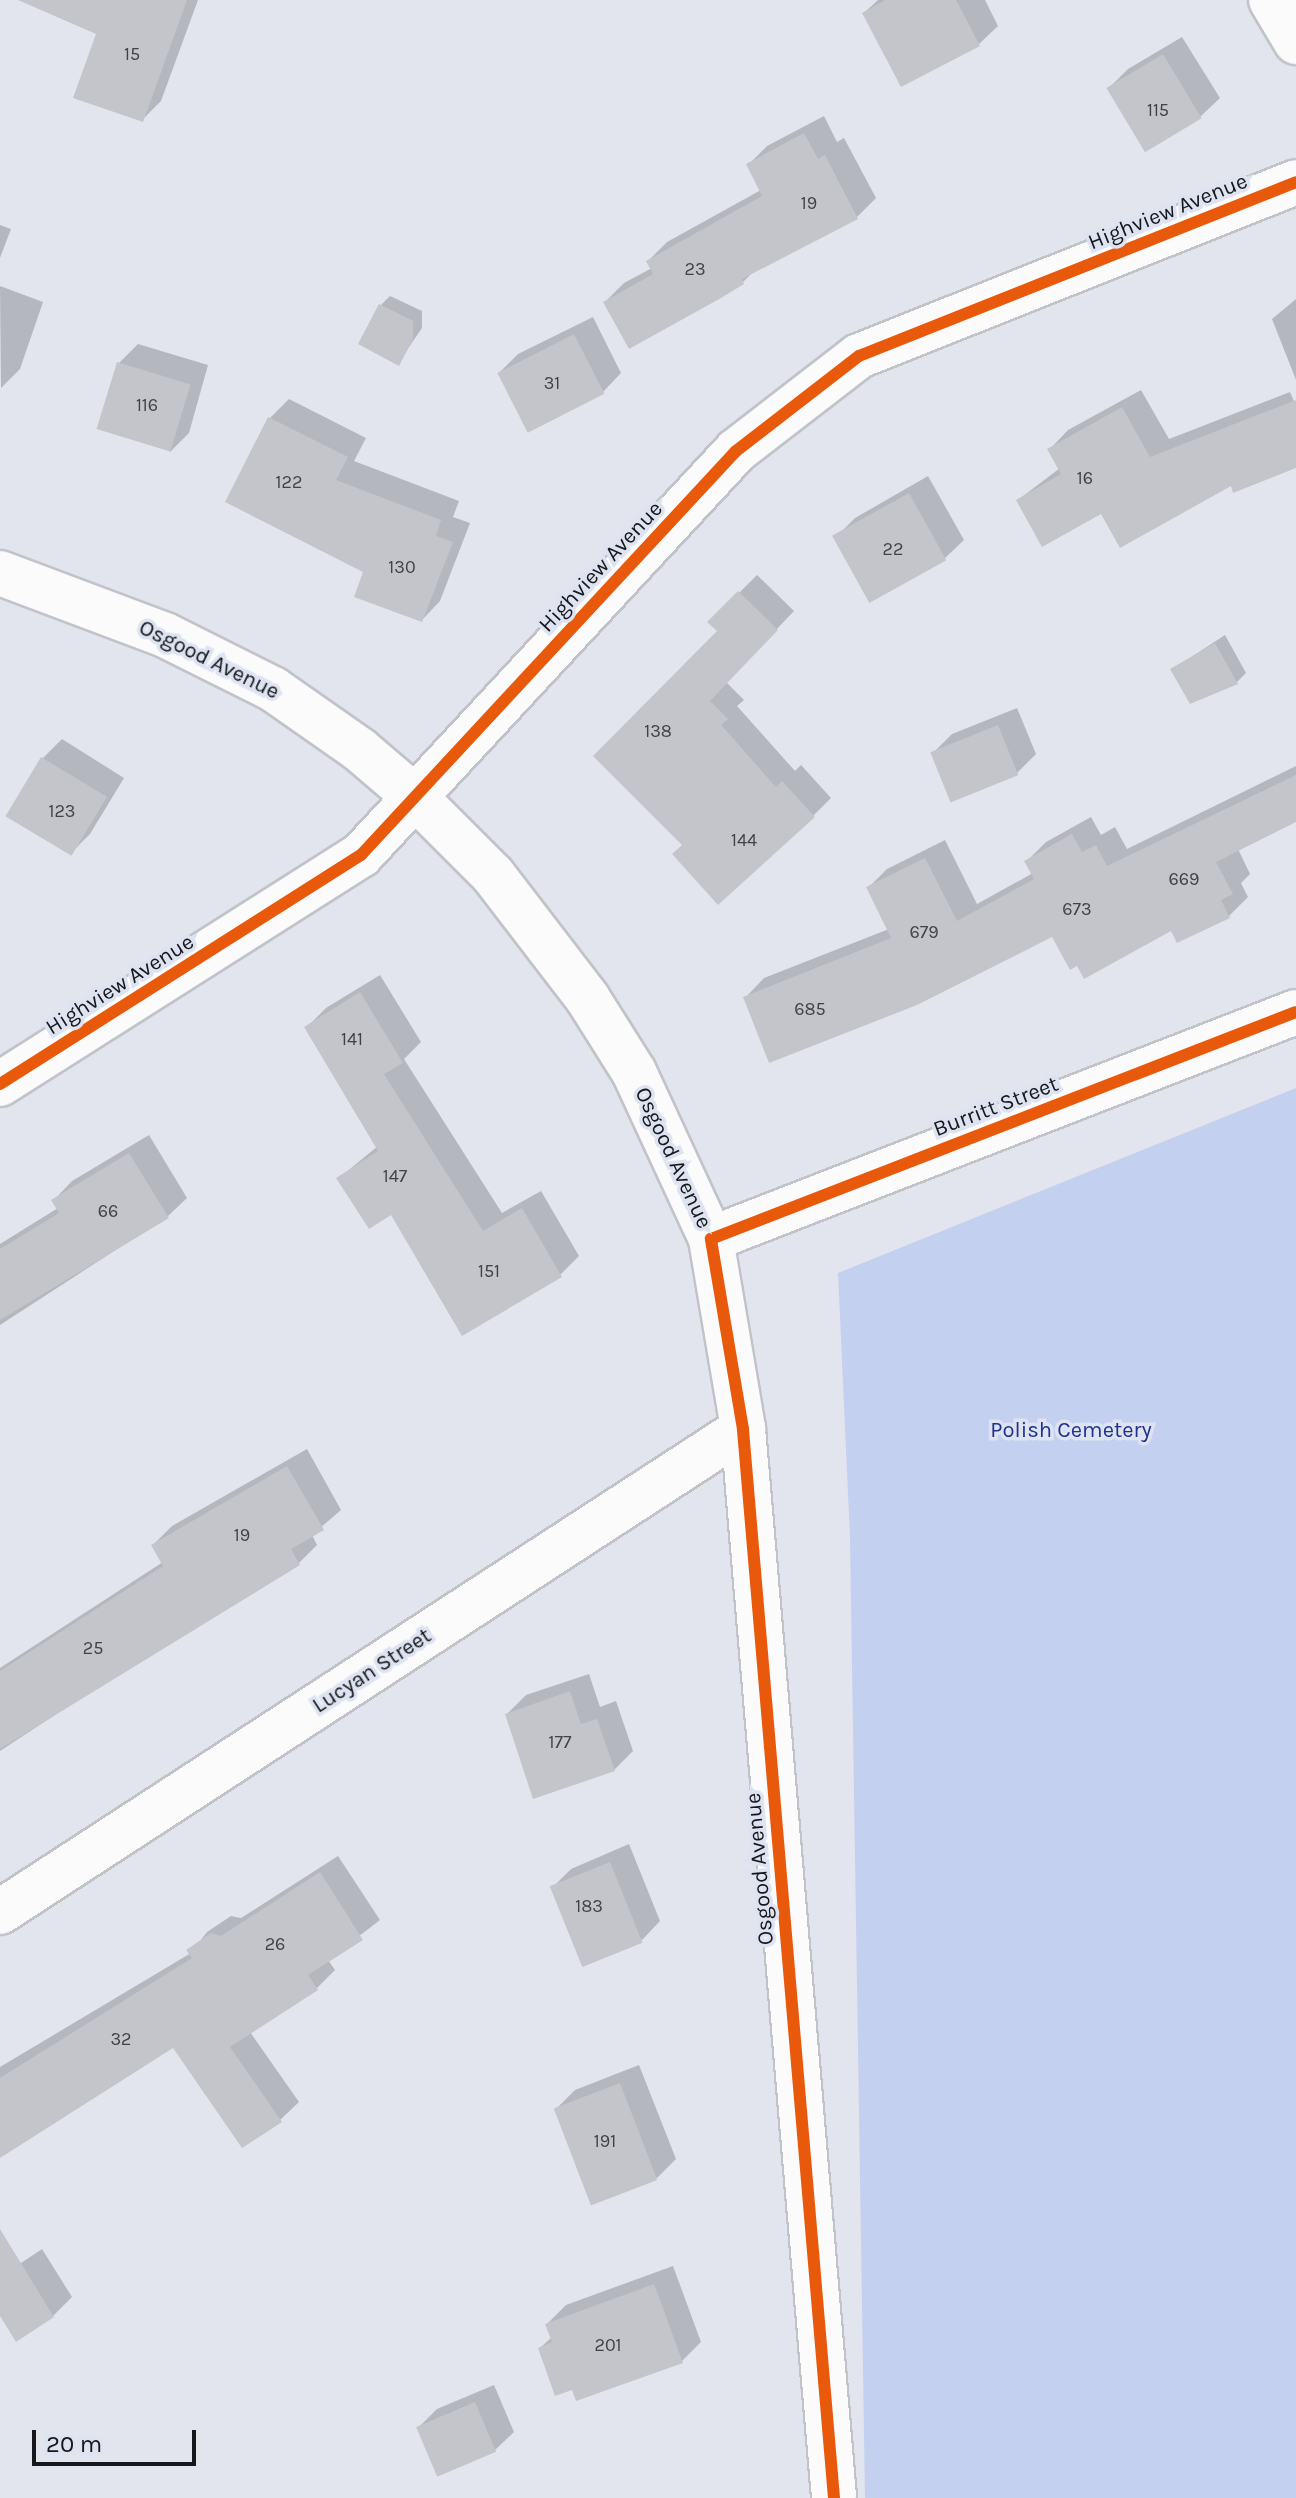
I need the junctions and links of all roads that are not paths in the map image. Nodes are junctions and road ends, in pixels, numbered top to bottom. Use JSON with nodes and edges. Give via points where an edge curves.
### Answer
{"nodes":[{"id":1,"x":1271,"y":0,"type":"edge"},
{"id":2,"x":1296,"y":42,"type":"edge"},
{"id":3,"x":1296,"y":182,"type":"edge"},
{"id":4,"x":0,"y":573,"type":"edge"},
{"id":5,"x":415,"y":797,"type":"junction"},
{"id":6,"x":1296,"y":1012,"type":"edge"},
{"id":7,"x":0,"y":1084,"type":"edge"},
{"id":8,"x":711,"y":1239,"type":"junction"},
{"id":9,"x":743,"y":1429,"type":"junction"},
{"id":10,"x":0,"y":1912,"type":"edge"},
{"id":11,"x":834,"y":2498,"type":"edge"}],
"edges":[{"from":1,"to":2,"type":"street"},
{"from":3,"to":5,"type":"street","name":"Highview Avenue","via":[[859,356],[736,451]]},
{"from":4,"to":5,"type":"street","name":"Osgood Avenue","via":[[165,635],[273,689],[360,750]]},
{"from":5,"to":7,"type":"street","name":"Highview Avenue","via":[[361,855]]},
{"from":5,"to":8,"type":"street","name":"Osgood Avenue","via":[[493,875],[588,999],[634,1072]]},
{"from":6,"to":8,"type":"street","name":"Burritt Street"},
{"from":8,"to":9,"type":"street","name":"Osgood Avenue"},
{"from":9,"to":10,"type":"street","name":"Lucyan Street"},
{"from":9,"to":11,"type":"street","name":"Osgood Avenue"}]}
